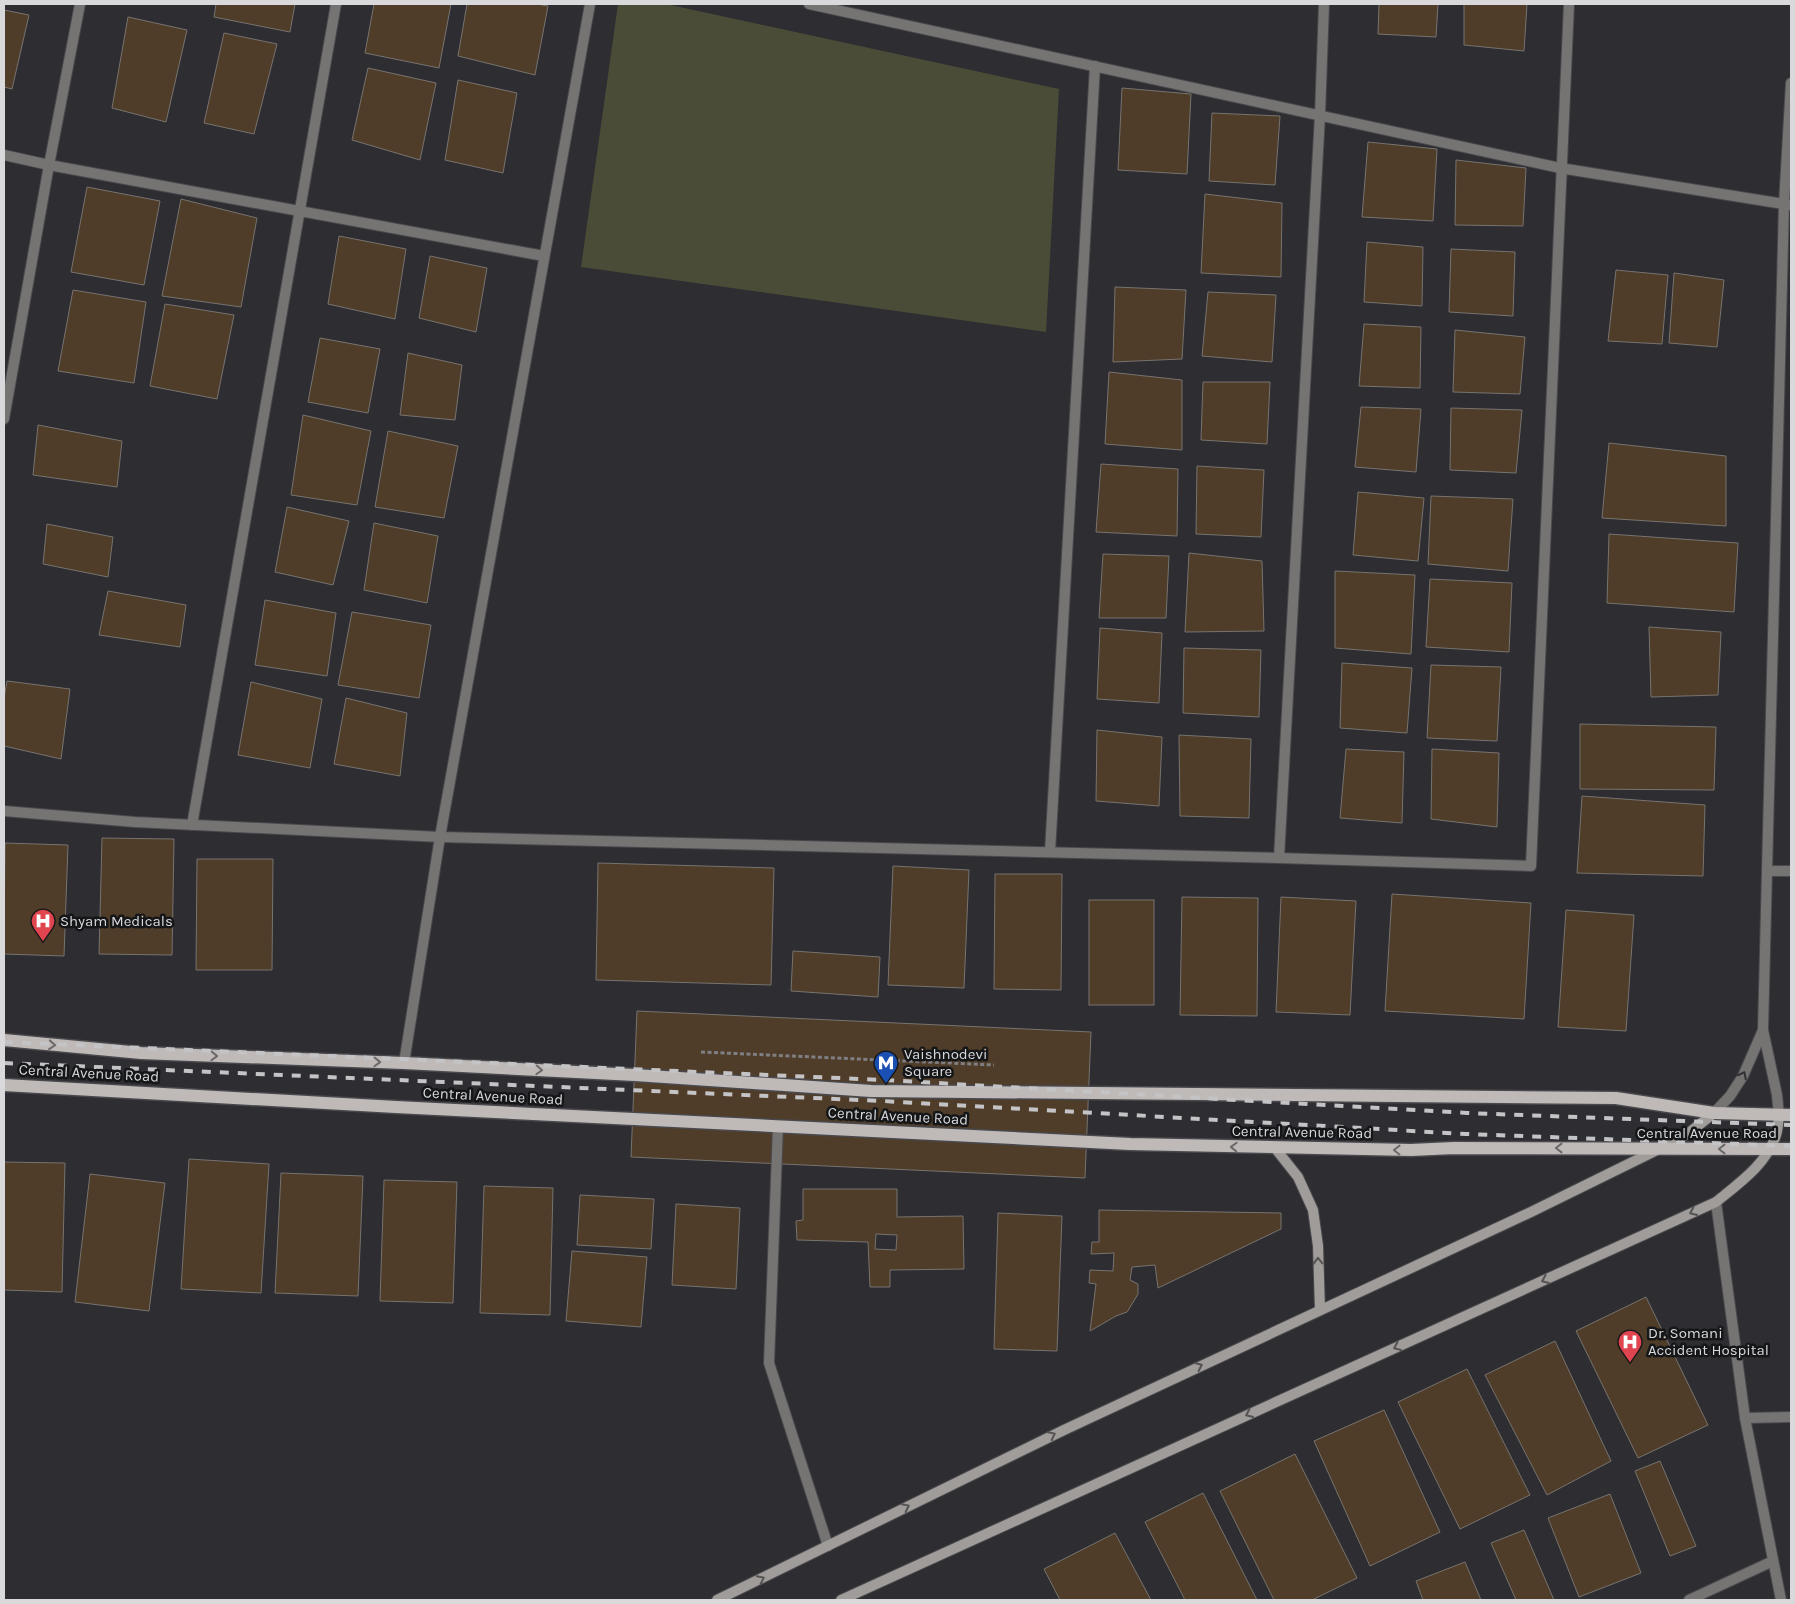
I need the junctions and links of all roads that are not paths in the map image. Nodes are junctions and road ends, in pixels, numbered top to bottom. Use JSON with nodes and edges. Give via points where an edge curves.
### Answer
{"nodes":[{"id":1,"x":80,"y":4,"type":"edge"},
{"id":2,"x":336,"y":4,"type":"edge"},
{"id":3,"x":590,"y":4,"type":"edge"},
{"id":4,"x":809,"y":4,"type":"edge"},
{"id":5,"x":1324,"y":4,"type":"edge"},
{"id":6,"x":1568,"y":4,"type":"edge"},
{"id":7,"x":1095,"y":66,"type":"junction"},
{"id":8,"x":1791,"y":83,"type":"edge"},
{"id":9,"x":1320,"y":115,"type":"junction"},
{"id":10,"x":4,"y":155,"type":"edge"},
{"id":11,"x":49,"y":164,"type":"junction"},
{"id":12,"x":1560,"y":168,"type":"junction"},
{"id":13,"x":1788,"y":204,"type":"edge"},
{"id":14,"x":299,"y":211,"type":"junction"},
{"id":15,"x":544,"y":256,"type":"junction"},
{"id":16,"x":4,"y":419,"type":"edge"},
{"id":17,"x":4,"y":811,"type":"edge"},
{"id":18,"x":192,"y":825,"type":"junction"},
{"id":19,"x":440,"y":837,"type":"junction"},
{"id":20,"x":1050,"y":852,"type":"junction"},
{"id":21,"x":1279,"y":858,"type":"junction"},
{"id":22,"x":1767,"y":870,"type":"junction"},
{"id":23,"x":1791,"y":871,"type":"edge"},
{"id":24,"x":1763,"y":1030,"type":"junction"},
{"id":25,"x":4,"y":1040,"type":"edge"},
{"id":26,"x":404,"y":1063,"type":"junction"},
{"id":27,"x":4,"y":1085,"type":"edge"},
{"id":28,"x":1714,"y":1113,"type":"junction"},
{"id":29,"x":1785,"y":1116,"type":"edge"},
{"id":30,"x":778,"y":1126,"type":"junction"},
{"id":31,"x":1275,"y":1148,"type":"junction"},
{"id":32,"x":1661,"y":1148,"type":"junction"},
{"id":33,"x":1770,"y":1149,"type":"junction"},
{"id":34,"x":1791,"y":1149,"type":"edge"},
{"id":35,"x":1716,"y":1202,"type":"junction"},
{"id":36,"x":1320,"y":1310,"type":"junction"},
{"id":37,"x":1791,"y":1417,"type":"edge"},
{"id":38,"x":1745,"y":1418,"type":"junction"},
{"id":39,"x":828,"y":1546,"type":"junction"},
{"id":40,"x":1773,"y":1561,"type":"junction"},
{"id":41,"x":717,"y":1600,"type":"edge"},
{"id":42,"x":841,"y":1600,"type":"edge"},
{"id":43,"x":1688,"y":1600,"type":"edge"},
{"id":44,"x":1781,"y":1600,"type":"edge"}],
"edges":[{"from":1,"to":11,"type":"street"},
{"from":2,"to":14,"type":"street"},
{"from":3,"to":15,"type":"street"},
{"from":4,"to":7,"type":"street"},
{"from":5,"to":9,"type":"street"},
{"from":6,"to":12,"type":"street"},
{"from":7,"to":9,"type":"street"},
{"from":7,"to":20,"type":"street"},
{"from":8,"to":13,"type":"street"},
{"from":9,"to":12,"type":"street"},
{"from":9,"to":21,"type":"street"},
{"from":10,"to":11,"type":"street"},
{"from":11,"to":14,"type":"street"},
{"from":11,"to":16,"type":"street"},
{"from":12,"to":13,"type":"street"},
{"from":12,"to":21,"type":"street","via":[[1531,866]]},
{"from":13,"to":22,"type":"street"},
{"from":14,"to":15,"type":"street"},
{"from":14,"to":18,"type":"street"},
{"from":15,"to":19,"type":"street"},
{"from":17,"to":18,"type":"street"},
{"from":18,"to":19,"type":"street"},
{"from":19,"to":20,"type":"street"},
{"from":19,"to":26,"type":"street"},
{"from":20,"to":21,"type":"street"},
{"from":22,"to":23,"type":"street"},
{"from":22,"to":24,"type":"street"},
{"from":28,"to":24,"type":"street","one_way":true,"via":[[1743,1076]]},
{"from":24,"to":29,"type":"street","via":[[1777,1095]]},
{"from":25,"to":26,"type":"main road","one_way":true,"via":[[141,1053]]},
{"from":26,"to":28,"type":"main road","one_way":true,"via":[[871,1091],[1616,1098]]},
{"from":27,"to":30,"type":"main road","name":"Central Avenue Road"},
{"from":28,"to":29,"type":"main road"},
{"from":28,"to":32,"type":"main road","via":[[1690,1132]]},
{"from":29,"to":33,"type":"main road"},
{"from":31,"to":30,"type":"main road","name":"Central Avenue Road","one_way":true},
{"from":30,"to":39,"type":"street","via":[[770,1363]]},
{"from":32,"to":31,"type":"main road","name":"Central Avenue Road","one_way":true},
{"from":36,"to":31,"type":"main road","one_way":true,"via":[[1313,1210],[1298,1177]]},
{"from":33,"to":32,"type":"main road","name":"Central Avenue Road","one_way":true},
{"from":32,"to":36,"type":"main road"},
{"from":33,"to":34,"type":"main road","name":"Central Avenue Road"},
{"from":33,"to":35,"type":"main road","via":[[1756,1167]]},
{"from":35,"to":38,"type":"street"},
{"from":35,"to":42,"type":"main road","one_way":true},
{"from":39,"to":36,"type":"main road","one_way":true,"via":[[1064,1430]]},
{"from":37,"to":38,"type":"street"},
{"from":38,"to":40,"type":"street"},
{"from":41,"to":39,"type":"main road","one_way":true},
{"from":40,"to":43,"type":"street"},
{"from":40,"to":44,"type":"street"}]}
